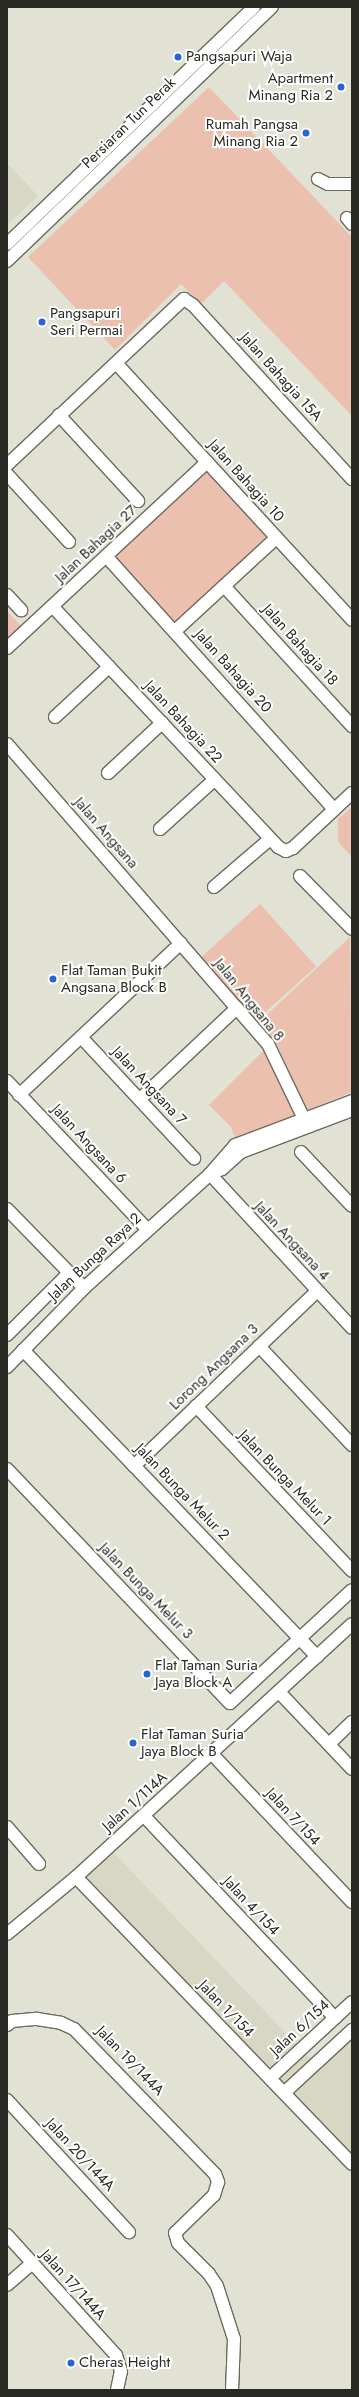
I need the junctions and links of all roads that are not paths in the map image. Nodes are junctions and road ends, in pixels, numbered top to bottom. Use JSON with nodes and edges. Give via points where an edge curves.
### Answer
{"nodes":[{"id":1,"x":254,"y":7,"type":"edge"},
{"id":2,"x":272,"y":7,"type":"edge"},
{"id":3,"x":318,"y":179,"type":"dead end"},
{"id":4,"x":352,"y":184,"type":"edge"},
{"id":5,"x":8,"y":240,"type":"edge"},
{"id":6,"x":7,"y":261,"type":"edge"},
{"id":7,"x":116,"y":363,"type":"junction"},
{"id":8,"x":59,"y":415,"type":"junction"},
{"id":9,"x":207,"y":462,"type":"junction"},
{"id":10,"x":7,"y":465,"type":"edge"},
{"id":11,"x":7,"y":474,"type":"edge"},
{"id":12,"x":352,"y":479,"type":"edge"},
{"id":13,"x":138,"y":501,"type":"dead end"},
{"id":14,"x":276,"y":538,"type":"junction"},
{"id":15,"x":69,"y":542,"type":"dead end"},
{"id":16,"x":106,"y":556,"type":"junction"},
{"id":17,"x":224,"y":586,"type":"junction"},
{"id":18,"x":7,"y":595,"type":"edge"},
{"id":19,"x":53,"y":607,"type":"junction"},
{"id":20,"x":21,"y":610,"type":"dead end"},
{"id":21,"x":352,"y":620,"type":"edge"},
{"id":22,"x":175,"y":631,"type":"junction"},
{"id":23,"x":7,"y":648,"type":"edge"},
{"id":24,"x":109,"y":667,"type":"junction"},
{"id":25,"x":55,"y":717,"type":"dead end"},
{"id":26,"x":162,"y":723,"type":"junction"},
{"id":27,"x":352,"y":726,"type":"edge"},
{"id":28,"x":7,"y":744,"type":"edge"},
{"id":29,"x":108,"y":773,"type":"dead end"},
{"id":30,"x":214,"y":780,"type":"junction"},
{"id":31,"x":352,"y":793,"type":"edge"},
{"id":32,"x":334,"y":810,"type":"junction"},
{"id":33,"x":160,"y":829,"type":"dead end"},
{"id":34,"x":270,"y":839,"type":"junction"},
{"id":35,"x":300,"y":876,"type":"dead end"},
{"id":36,"x":214,"y":887,"type":"dead end"},
{"id":37,"x":352,"y":929,"type":"edge"},
{"id":38,"x":181,"y":943,"type":"junction"},
{"id":39,"x":237,"y":1008,"type":"junction"},
{"id":40,"x":81,"y":1038,"type":"junction"},
{"id":41,"x":7,"y":1081,"type":"edge"},
{"id":42,"x":19,"y":1095,"type":"junction"},
{"id":43,"x":140,"y":1099,"type":"junction"},
{"id":44,"x":352,"y":1101,"type":"edge"},
{"id":45,"x":352,"y":1110,"type":"edge"},
{"id":46,"x":305,"y":1121,"type":"junction"},
{"id":47,"x":301,"y":1152,"type":"dead end"},
{"id":48,"x":194,"y":1158,"type":"dead end"},
{"id":49,"x":210,"y":1174,"type":"junction"},
{"id":50,"x":352,"y":1206,"type":"edge"},
{"id":51,"x":8,"y":1212,"type":"edge"},
{"id":52,"x":147,"y":1229,"type":"junction"},
{"id":53,"x":69,"y":1273,"type":"junction"},
{"id":54,"x":84,"y":1288,"type":"junction"},
{"id":55,"x":317,"y":1291,"type":"junction"},
{"id":56,"x":352,"y":1328,"type":"edge"},
{"id":57,"x":7,"y":1335,"type":"edge"},
{"id":58,"x":258,"y":1346,"type":"junction"},
{"id":59,"x":23,"y":1350,"type":"junction"},
{"id":60,"x":7,"y":1367,"type":"edge"},
{"id":61,"x":196,"y":1406,"type":"junction"},
{"id":62,"x":352,"y":1444,"type":"edge"},
{"id":63,"x":134,"y":1466,"type":"junction"},
{"id":64,"x":7,"y":1469,"type":"edge"},
{"id":65,"x":352,"y":1571,"type":"edge"},
{"id":66,"x":352,"y":1590,"type":"edge"},
{"id":67,"x":352,"y":1624,"type":"edge"},
{"id":68,"x":300,"y":1639,"type":"junction"},
{"id":69,"x":317,"y":1657,"type":"junction"},
{"id":70,"x":279,"y":1692,"type":"junction"},
{"id":71,"x":352,"y":1722,"type":"edge"},
{"id":72,"x":328,"y":1744,"type":"junction"},
{"id":73,"x":212,"y":1754,"type":"junction"},
{"id":74,"x":352,"y":1769,"type":"edge"},
{"id":75,"x":144,"y":1816,"type":"junction"},
{"id":76,"x":7,"y":1827,"type":"edge"},
{"id":77,"x":39,"y":1864,"type":"dead end"},
{"id":78,"x":76,"y":1877,"type":"junction"},
{"id":79,"x":352,"y":1902,"type":"edge"},
{"id":80,"x":7,"y":1934,"type":"edge"},
{"id":81,"x":352,"y":2002,"type":"edge"},
{"id":82,"x":335,"y":2018,"type":"junction"},
{"id":83,"x":7,"y":2025,"type":"edge"},
{"id":84,"x":351,"y":2032,"type":"edge"},
{"id":85,"x":270,"y":2078,"type":"junction"},
{"id":86,"x":284,"y":2093,"type":"junction"},
{"id":87,"x":7,"y":2100,"type":"edge"},
{"id":88,"x":352,"y":2164,"type":"edge"},
{"id":89,"x":129,"y":2232,"type":"dead end"},
{"id":90,"x":7,"y":2235,"type":"edge"},
{"id":91,"x":32,"y":2263,"type":"junction"},
{"id":92,"x":7,"y":2285,"type":"edge"},
{"id":93,"x":117,"y":2390,"type":"edge"},
{"id":94,"x":232,"y":2390,"type":"edge"}],
"edges":[{"from":1,"to":5,"type":"street","name":"Persiaran Tun Perak"},
{"from":2,"to":6,"type":"street","name":"Persiaran Tun Perak"},
{"from":3,"to":4,"type":"street","via":[[328,184]]},
{"from":7,"to":8,"type":"street"},
{"from":7,"to":9,"type":"street","name":"Jalan Bahagia 10"},
{"from":7,"to":12,"type":"street","name":"Jalan Bahagia 15A","via":[[184,299],[193,305]]},
{"from":8,"to":10,"type":"street"},
{"from":8,"to":13,"type":"street"},
{"from":9,"to":14,"type":"street","name":"Jalan Bahagia 10"},
{"from":9,"to":16,"type":"street","name":"Jalan Bahagia 27"},
{"from":11,"to":15,"type":"street"},
{"from":14,"to":17,"type":"street"},
{"from":14,"to":21,"type":"street","name":"Jalan Bahagia 10"},
{"from":16,"to":19,"type":"street","name":"Jalan Bahagia 27"},
{"from":16,"to":22,"type":"street","name":"Jalan Bahagia 20"},
{"from":17,"to":22,"type":"street"},
{"from":17,"to":27,"type":"street","name":"Jalan Bahagia 18"},
{"from":18,"to":20,"type":"street"},
{"from":19,"to":23,"type":"street","name":"Jalan Bahagia 27"},
{"from":19,"to":24,"type":"street","name":"Jalan Bahagia 22"},
{"from":22,"to":32,"type":"street","name":"Jalan Bahagia 20"},
{"from":24,"to":25,"type":"street"},
{"from":24,"to":26,"type":"street","name":"Jalan Bahagia 22"},
{"from":26,"to":29,"type":"street"},
{"from":26,"to":30,"type":"street","name":"Jalan Bahagia 22"},
{"from":28,"to":38,"type":"street","name":"Jalan Angsana"},
{"from":30,"to":33,"type":"street"},
{"from":30,"to":34,"type":"street","name":"Jalan Bahagia 22"},
{"from":31,"to":32,"type":"street"},
{"from":32,"to":34,"type":"street","name":"Jalan Bahagia 22","via":[[293,848],[286,851]]},
{"from":34,"to":36,"type":"street"},
{"from":35,"to":37,"type":"street"},
{"from":38,"to":39,"type":"street","name":"Jalan Angsana 8"},
{"from":38,"to":40,"type":"street"},
{"from":39,"to":43,"type":"street"},
{"from":39,"to":46,"type":"street","name":"Jalan Angsana 8","via":[[268,1044]]},
{"from":40,"to":42,"type":"street"},
{"from":40,"to":43,"type":"street","name":"Jalan Angsana 7"},
{"from":41,"to":42,"type":"street","name":"Jalan Angsana 6"},
{"from":42,"to":52,"type":"street","name":"Jalan Angsana 6"},
{"from":43,"to":48,"type":"street","name":"Jalan Angsana 7"},
{"from":44,"to":46,"type":"street","name":"Jalan Bunga Raya 2"},
{"from":45,"to":46,"type":"street","name":"Jalan Bunga Raya 2"},
{"from":46,"to":49,"type":"street","name":"Jalan Bunga Raya 2","via":[[235,1145],[217,1162]]},
{"from":47,"to":50,"type":"street"},
{"from":49,"to":52,"type":"street","name":"Jalan Bunga Raya 2"},
{"from":49,"to":55,"type":"street","name":"Jalan Angsana 4"},
{"from":51,"to":53,"type":"street"},
{"from":52,"to":54,"type":"street","name":"Jalan Bunga Raya 2"},
{"from":53,"to":54,"type":"street"},
{"from":53,"to":57,"type":"street"},
{"from":54,"to":59,"type":"street","name":"Jalan Bunga Raya 2"},
{"from":55,"to":56,"type":"street","name":"Jalan Angsana 4"},
{"from":55,"to":58,"type":"street","name":"Lorong Angsana 3"},
{"from":58,"to":61,"type":"street","name":"Lorong Angsana 3"},
{"from":58,"to":62,"type":"street"},
{"from":59,"to":60,"type":"street","name":"Jalan Bunga Raya 2"},
{"from":59,"to":63,"type":"street","name":"Jalan Bunga Melur 2"},
{"from":61,"to":63,"type":"street","name":"Lorong Angsana 3"},
{"from":61,"to":65,"type":"street","name":"Jalan Bunga Melur 1"},
{"from":63,"to":68,"type":"street","name":"Jalan Bunga Melur 2"},
{"from":64,"to":68,"type":"street","name":"Jalan Bunga Melur 3","via":[[230,1703]]},
{"from":66,"to":68,"type":"street","name":"Jalan Bunga Melur 3"},
{"from":67,"to":69,"type":"street","name":"Jalan 1/114A"},
{"from":68,"to":69,"type":"street","name":"Jalan Bunga Melur 2"},
{"from":69,"to":70,"type":"street","name":"Jalan 1/114A"},
{"from":70,"to":72,"type":"street"},
{"from":70,"to":73,"type":"street","name":"Jalan 1/114A"},
{"from":71,"to":72,"type":"street"},
{"from":72,"to":74,"type":"street"},
{"from":73,"to":75,"type":"street","name":"Jalan 1/114A"},
{"from":73,"to":79,"type":"street","name":"Jalan 7/154"},
{"from":75,"to":78,"type":"street","name":"Jalan 1/114A"},
{"from":75,"to":82,"type":"street","name":"Jalan 4/154"},
{"from":76,"to":77,"type":"street"},
{"from":78,"to":80,"type":"street","name":"Jalan 1/114A"},
{"from":78,"to":85,"type":"street","name":"Jalan 1/154"},
{"from":81,"to":82,"type":"street","name":"Jalan 6/154"},
{"from":82,"to":85,"type":"street","name":"Jalan 6/154"},
{"from":83,"to":94,"type":"street","name":"Jalan 19/144A","via":[[12,2021],[37,2019],[61,2022],[74,2029],[210,2167],[218,2182],[214,2195],[175,2233],[176,2238],[217,2286],[234,2339]]},
{"from":84,"to":86,"type":"street"},
{"from":85,"to":86,"type":"street","name":"Jalan 1/154"},
{"from":86,"to":88,"type":"street","name":"Jalan 1/154"},
{"from":87,"to":89,"type":"street","name":"Jalan 20/144A"},
{"from":90,"to":91,"type":"street","name":"Jalan 17/144A"},
{"from":91,"to":92,"type":"street"},
{"from":91,"to":93,"type":"street","name":"Jalan 17/144A","via":[[116,2355],[121,2371]]}]}
